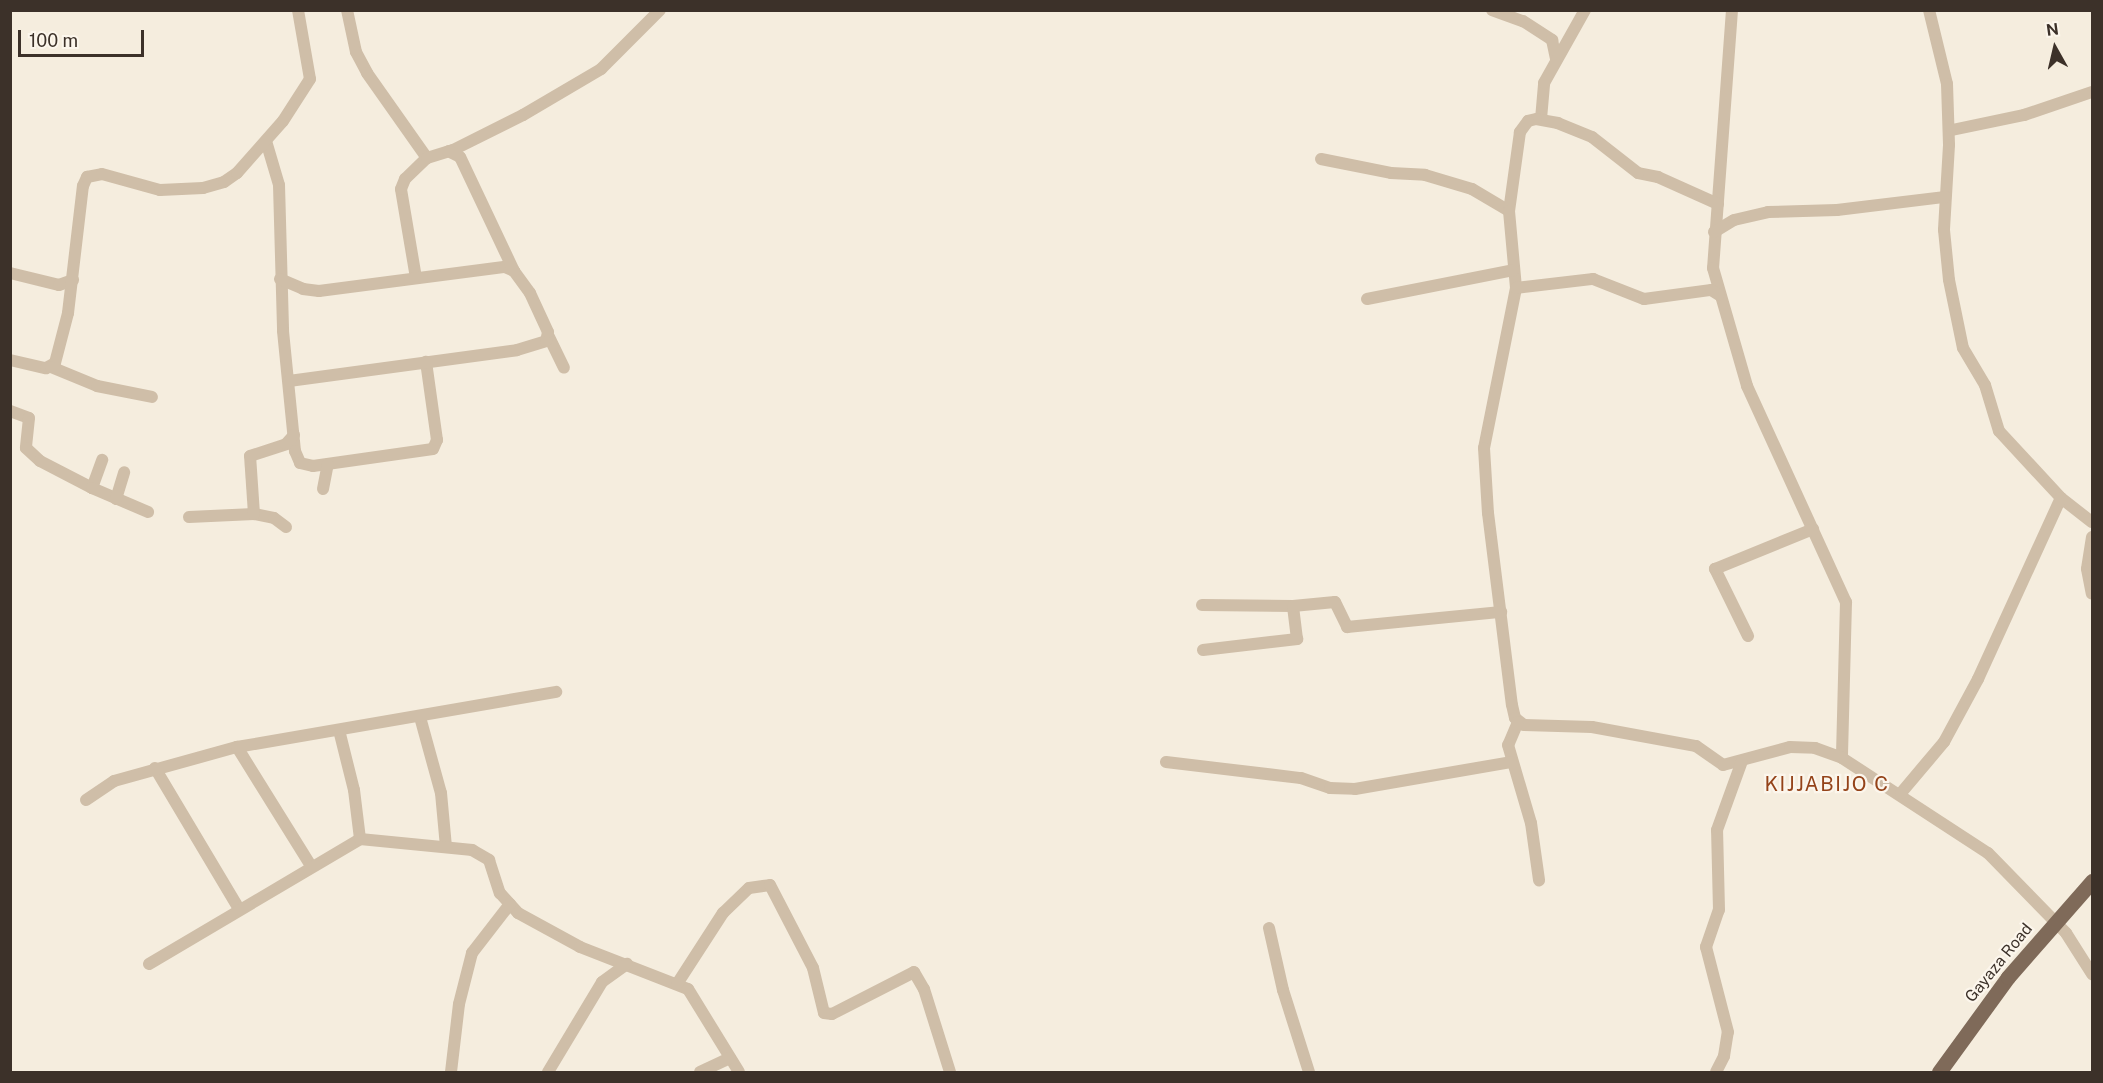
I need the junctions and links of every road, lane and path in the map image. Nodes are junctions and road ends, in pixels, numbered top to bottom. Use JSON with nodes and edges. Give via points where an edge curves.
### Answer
{"nodes":[{"id":1,"x":298,"y":10,"type":"edge"},
{"id":2,"x":347,"y":10,"type":"edge"},
{"id":3,"x":660,"y":10,"type":"edge"},
{"id":4,"x":1492,"y":10,"type":"edge"},
{"id":5,"x":1585,"y":10,"type":"edge"},
{"id":6,"x":1732,"y":10,"type":"edge"},
{"id":7,"x":1929,"y":10,"type":"edge"},
{"id":8,"x":1556,"y":59,"type":"junction"},
{"id":9,"x":2092,"y":92,"type":"edge"},
{"id":10,"x":1541,"y":118,"type":"junction"},
{"id":11,"x":1953,"y":130,"type":"dead end"},
{"id":12,"x":266,"y":141,"type":"junction"},
{"id":13,"x":448,"y":151,"type":"junction"},
{"id":14,"x":427,"y":158,"type":"junction"},
{"id":15,"x":1321,"y":159,"type":"dead end"},
{"id":16,"x":1945,"y":197,"type":"junction"},
{"id":17,"x":1718,"y":204,"type":"junction"},
{"id":18,"x":1509,"y":211,"type":"junction"},
{"id":19,"x":1714,"y":232,"type":"junction"},
{"id":20,"x":1513,"y":270,"type":"junction"},
{"id":21,"x":514,"y":271,"type":"junction"},
{"id":22,"x":10,"y":273,"type":"edge"},
{"id":23,"x":416,"y":278,"type":"junction"},
{"id":24,"x":280,"y":279,"type":"junction"},
{"id":25,"x":73,"y":280,"type":"junction"},
{"id":26,"x":1515,"y":288,"type":"junction"},
{"id":27,"x":1719,"y":295,"type":"junction"},
{"id":28,"x":1367,"y":299,"type":"dead end"},
{"id":29,"x":549,"y":337,"type":"junction"},
{"id":30,"x":10,"y":360,"type":"edge"},
{"id":31,"x":426,"y":362,"type":"junction"},
{"id":32,"x":51,"y":367,"type":"junction"},
{"id":33,"x":564,"y":368,"type":"dead end"},
{"id":34,"x":289,"y":381,"type":"junction"},
{"id":35,"x":152,"y":397,"type":"dead end"},
{"id":36,"x":10,"y":411,"type":"edge"},
{"id":37,"x":294,"y":435,"type":"junction"},
{"id":38,"x":102,"y":460,"type":"dead end"},
{"id":39,"x":328,"y":464,"type":"junction"},
{"id":40,"x":124,"y":472,"type":"dead end"},
{"id":41,"x":92,"y":488,"type":"junction"},
{"id":42,"x":323,"y":489,"type":"dead end"},
{"id":43,"x":2061,"y":498,"type":"junction"},
{"id":44,"x":116,"y":499,"type":"junction"},
{"id":45,"x":148,"y":512,"type":"dead end"},
{"id":46,"x":254,"y":514,"type":"junction"},
{"id":47,"x":189,"y":517,"type":"dead end"},
{"id":48,"x":2092,"y":522,"type":"edge"},
{"id":49,"x":286,"y":528,"type":"dead end"},
{"id":50,"x":1813,"y":529,"type":"junction"},
{"id":51,"x":2092,"y":537,"type":"edge"},
{"id":52,"x":2092,"y":594,"type":"edge"},
{"id":53,"x":1202,"y":605,"type":"dead end"},
{"id":54,"x":1293,"y":606,"type":"junction"},
{"id":55,"x":1501,"y":612,"type":"junction"},
{"id":56,"x":1748,"y":636,"type":"dead end"},
{"id":57,"x":1203,"y":650,"type":"dead end"},
{"id":58,"x":556,"y":692,"type":"dead end"},
{"id":59,"x":420,"y":717,"type":"junction"},
{"id":60,"x":1518,"y":722,"type":"junction"},
{"id":61,"x":339,"y":730,"type":"junction"},
{"id":62,"x":237,"y":747,"type":"junction"},
{"id":63,"x":1842,"y":758,"type":"junction"},
{"id":64,"x":1742,"y":761,"type":"junction"},
{"id":65,"x":1166,"y":762,"type":"dead end"},
{"id":66,"x":1511,"y":762,"type":"junction"},
{"id":67,"x":155,"y":768,"type":"junction"},
{"id":68,"x":1901,"y":793,"type":"junction"},
{"id":69,"x":86,"y":800,"type":"dead end"},
{"id":70,"x":360,"y":839,"type":"junction"},
{"id":71,"x":446,"y":847,"type":"junction"},
{"id":72,"x":311,"y":866,"type":"junction"},
{"id":73,"x":1539,"y":880,"type":"dead end"},
{"id":74,"x":2092,"y":881,"type":"edge"},
{"id":75,"x":510,"y":904,"type":"junction"},
{"id":76,"x":239,"y":909,"type":"junction"},
{"id":77,"x":2056,"y":921,"type":"junction"},
{"id":78,"x":1269,"y":928,"type":"dead end"},
{"id":79,"x":149,"y":964,"type":"dead end"},
{"id":80,"x":627,"y":964,"type":"junction"},
{"id":81,"x":2092,"y":975,"type":"edge"},
{"id":82,"x":677,"y":984,"type":"junction"},
{"id":83,"x":730,"y":1058,"type":"junction"},
{"id":84,"x":451,"y":1072,"type":"edge"},
{"id":85,"x":548,"y":1072,"type":"edge"},
{"id":86,"x":700,"y":1072,"type":"edge"},
{"id":87,"x":739,"y":1072,"type":"edge"},
{"id":88,"x":950,"y":1072,"type":"edge"},
{"id":89,"x":1310,"y":1072,"type":"edge"},
{"id":90,"x":1716,"y":1072,"type":"edge"},
{"id":91,"x":1939,"y":1072,"type":"edge"}],
"edges":[{"from":1,"to":12,"type":"street","via":[[310,79]]},
{"from":2,"to":14,"type":"street","via":[[356,52],[367,73]]},
{"from":3,"to":13,"type":"street","via":[[602,69],[522,115]]},
{"from":4,"to":8,"type":"street","via":[[1523,21],[1552,39]]},
{"from":5,"to":8,"type":"street"},
{"from":6,"to":17,"type":"street"},
{"from":7,"to":16,"type":"street","via":[[1947,84],[1949,145]]},
{"from":8,"to":10,"type":"street","via":[[1544,83]]},
{"from":9,"to":11,"type":"street","via":[[2024,115]]},
{"from":10,"to":17,"type":"street","via":[[1592,137],[1638,173],[1647,173]]},
{"from":10,"to":18,"type":"street","via":[[1528,121],[1520,132]]},
{"from":12,"to":24,"type":"street","via":[[279,185],[283,225]]},
{"from":12,"to":25,"type":"street","via":[[237,173],[224,182],[202,188],[160,190],[102,174],[87,177]]},
{"from":13,"to":14,"type":"street"},
{"from":13,"to":21,"type":"street","via":[[460,157]]},
{"from":14,"to":23,"type":"street","via":[[405,179],[401,189]]},
{"from":15,"to":18,"type":"street","via":[[1391,173],[1425,175],[1472,189]]},
{"from":16,"to":19,"type":"street","via":[[1829,211],[1768,212],[1734,220]]},
{"from":16,"to":43,"type":"street","via":[[1949,280],[1963,348],[1985,384],[1999,431]]},
{"from":17,"to":19,"type":"street"},
{"from":18,"to":20,"type":"street"},
{"from":19,"to":27,"type":"street","via":[[1713,268]]},
{"from":20,"to":26,"type":"street"},
{"from":20,"to":28,"type":"street"},
{"from":21,"to":23,"type":"street","via":[[505,267]]},
{"from":21,"to":29,"type":"street","via":[[530,293]]},
{"from":22,"to":25,"type":"street","via":[[52,284]]},
{"from":23,"to":24,"type":"street","via":[[319,291],[303,290]]},
{"from":24,"to":34,"type":"street"},
{"from":25,"to":32,"type":"street","via":[[61,341]]},
{"from":26,"to":27,"type":"street","via":[[1593,279],[1644,299],[1711,290]]},
{"from":26,"to":55,"type":"street","via":[[1484,448]]},
{"from":27,"to":50,"type":"street","via":[[1747,386]]},
{"from":29,"to":31,"type":"street","via":[[537,346]]},
{"from":29,"to":33,"type":"street"},
{"from":30,"to":32,"type":"street"},
{"from":31,"to":34,"type":"street"},
{"from":31,"to":39,"type":"street","via":[[436,446]]},
{"from":32,"to":35,"type":"street","via":[[97,386]]},
{"from":34,"to":37,"type":"street"},
{"from":36,"to":41,"type":"street","via":[[29,418],[28,453]]},
{"from":37,"to":39,"type":"street","via":[[300,463]]},
{"from":37,"to":46,"type":"street","via":[[286,444],[250,456]]},
{"from":38,"to":41,"type":"street"},
{"from":39,"to":42,"type":"street"},
{"from":40,"to":44,"type":"street"},
{"from":41,"to":44,"type":"street"},
{"from":43,"to":48,"type":"street"},
{"from":43,"to":68,"type":"street","via":[[1944,742]]},
{"from":44,"to":45,"type":"street"},
{"from":46,"to":47,"type":"street"},
{"from":46,"to":49,"type":"street","via":[[274,518]]},
{"from":50,"to":56,"type":"street","via":[[1715,569]]},
{"from":50,"to":63,"type":"street","via":[[1846,602]]},
{"from":51,"to":52,"type":"street","via":[[2087,569]]},
{"from":53,"to":54,"type":"street"},
{"from":54,"to":55,"type":"street","via":[[1335,602],[1347,627]]},
{"from":54,"to":57,"type":"street","via":[[1297,639]]},
{"from":55,"to":60,"type":"street","via":[[1512,705]]},
{"from":58,"to":59,"type":"street"},
{"from":59,"to":61,"type":"street"},
{"from":59,"to":71,"type":"street","via":[[441,794]]},
{"from":60,"to":64,"type":"street","via":[[1529,727],[1606,729],[1696,746],[1723,765]]},
{"from":60,"to":66,"type":"street","via":[[1509,740]]},
{"from":61,"to":62,"type":"street"},
{"from":61,"to":70,"type":"street","via":[[354,790]]},
{"from":62,"to":67,"type":"street"},
{"from":62,"to":72,"type":"street"},
{"from":63,"to":64,"type":"street","via":[[1815,748],[1798,747]]},
{"from":63,"to":68,"type":"street"},
{"from":64,"to":90,"type":"street","via":[[1717,830],[1719,910],[1706,947],[1728,1032],[1724,1056]]},
{"from":65,"to":66,"type":"street","via":[[1301,778],[1330,788],[1355,789]]},
{"from":66,"to":73,"type":"street","via":[[1531,823]]},
{"from":67,"to":69,"type":"street","via":[[114,781]]},
{"from":67,"to":76,"type":"street"},
{"from":68,"to":77,"type":"street","via":[[1988,853]]},
{"from":70,"to":71,"type":"street"},
{"from":70,"to":72,"type":"street"},
{"from":71,"to":75,"type":"street","via":[[472,850],[489,860],[500,893]]},
{"from":72,"to":76,"type":"street"},
{"from":74,"to":77,"type":"main road","name":"Gayaza Road"},
{"from":75,"to":80,"type":"street","via":[[518,913],[580,947]]},
{"from":75,"to":84,"type":"street","via":[[472,953],[459,1004]]},
{"from":76,"to":79,"type":"street"},
{"from":77,"to":81,"type":"street"},
{"from":77,"to":91,"type":"main road","name":"Gayaza Road","via":[[1986,1006]]},
{"from":78,"to":89,"type":"street","via":[[1283,990]]},
{"from":80,"to":82,"type":"street"},
{"from":80,"to":85,"type":"street","via":[[603,982]]},
{"from":82,"to":83,"type":"street","via":[[693,994]]},
{"from":82,"to":88,"type":"street","via":[[723,913],[749,888],[770,885],[813,968],[824,1013],[832,1014],[914,972],[924,989]]},
{"from":83,"to":86,"type":"street"},
{"from":83,"to":87,"type":"street"}]}
